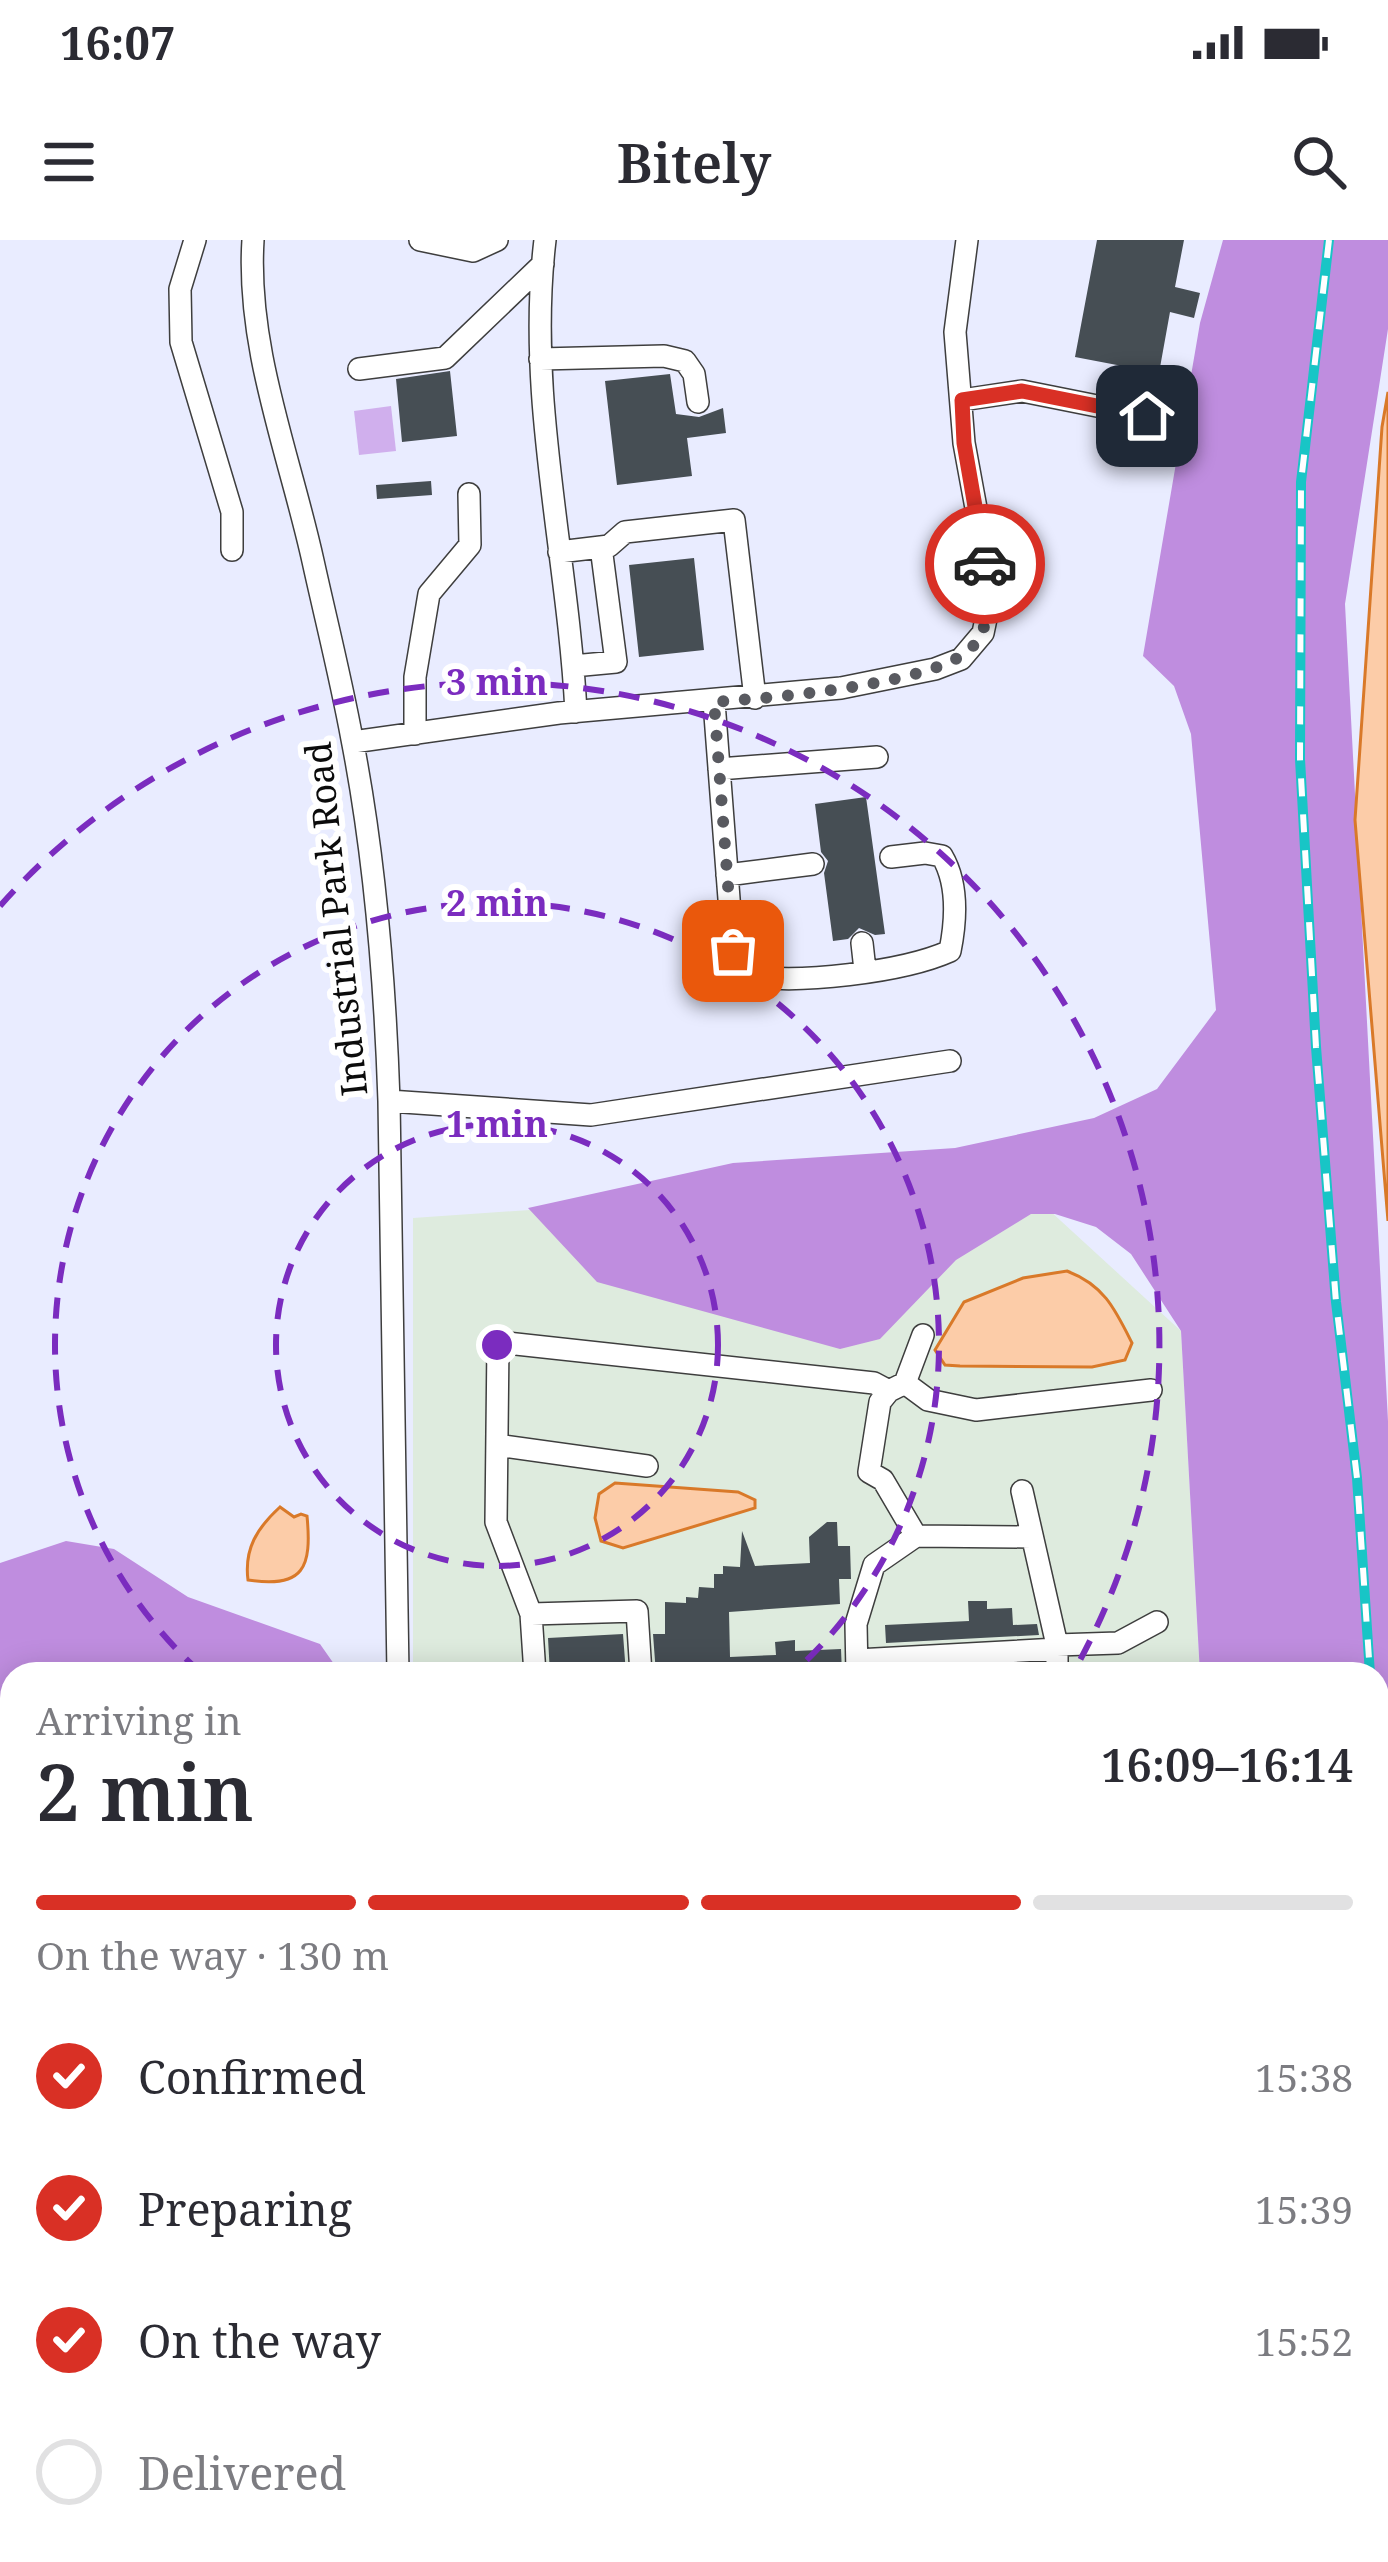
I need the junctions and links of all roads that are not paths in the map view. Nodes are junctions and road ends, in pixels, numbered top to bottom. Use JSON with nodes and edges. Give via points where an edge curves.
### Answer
{"nodes":[{"id":1,"x":195,"y":240,"type":"edge"},
{"id":2,"x":254,"y":240,"type":"edge"},
{"id":3,"x":419,"y":240,"type":"edge"},
{"id":4,"x":497,"y":240,"type":"edge"},
{"id":5,"x":545,"y":240,"type":"edge"},
{"id":6,"x":967,"y":240,"type":"edge"},
{"id":7,"x":543,"y":264,"type":"junction"},
{"id":8,"x":540,"y":359,"type":"junction"},
{"id":9,"x":359,"y":370,"type":"dead end"},
{"id":10,"x":962,"y":400,"type":"junction"},
{"id":11,"x":698,"y":402,"type":"dead end"},
{"id":12,"x":1147,"y":416,"type":"dead end"},
{"id":13,"x":470,"y":494,"type":"dead end"},
{"id":14,"x":601,"y":547,"type":"junction"},
{"id":15,"x":232,"y":550,"type":"dead end"},
{"id":16,"x":559,"y":551,"type":"junction"},
{"id":17,"x":573,"y":666,"type":"junction"},
{"id":18,"x":755,"y":698,"type":"junction"},
{"id":19,"x":714,"y":702,"type":"junction"},
{"id":20,"x":576,"y":712,"type":"junction"},
{"id":21,"x":415,"y":734,"type":"junction"},
{"id":22,"x":353,"y":742,"type":"junction"},
{"id":23,"x":877,"y":757,"type":"dead end"},
{"id":24,"x":719,"y":769,"type":"junction"},
{"id":25,"x":891,"y":857,"type":"dead end"},
{"id":26,"x":813,"y":864,"type":"dead end"},
{"id":27,"x":727,"y":875,"type":"junction"},
{"id":28,"x":862,"y":943,"type":"dead end"},
{"id":29,"x":865,"y":970,"type":"junction"},
{"id":30,"x":950,"y":1061,"type":"dead end"},
{"id":31,"x":388,"y":1101,"type":"junction"},
{"id":32,"x":923,"y":1335,"type":"dead end"},
{"id":33,"x":897,"y":1387,"type":"junction"},
{"id":34,"x":1151,"y":1390,"type":"dead end"},
{"id":35,"x":497,"y":1444,"type":"junction"},
{"id":36,"x":647,"y":1466,"type":"dead end"},
{"id":37,"x":1022,"y":1492,"type":"dead end"},
{"id":38,"x":916,"y":1536,"type":"junction"},
{"id":39,"x":1031,"y":1537,"type":"junction"},
{"id":40,"x":531,"y":1614,"type":"junction"},
{"id":41,"x":1157,"y":1622,"type":"dead end"},
{"id":42,"x":1057,"y":1647,"type":"junction"},
{"id":43,"x":398,"y":1662,"type":"edge"},
{"id":44,"x":535,"y":1662,"type":"edge"},
{"id":45,"x":640,"y":1662,"type":"edge"},
{"id":46,"x":857,"y":1662,"type":"edge"},
{"id":47,"x":907,"y":1662,"type":"edge"},
{"id":48,"x":1057,"y":1662,"type":"edge"}],
"edges":[{"from":1,"to":15,"type":"street","via":[[180,290],[181,342],[232,512]]},
{"from":2,"to":22,"type":"street","name":"Industrial Park Road","via":[[262,356]]},
{"from":3,"to":4,"type":"street","via":[[473,251]]},
{"from":5,"to":7,"type":"street"},
{"from":6,"to":10,"type":"street","via":[[955,332]]},
{"from":7,"to":8,"type":"street"},
{"from":7,"to":9,"type":"street","via":[[445,358]]},
{"from":8,"to":11,"type":"street","via":[[685,361]]},
{"from":8,"to":16,"type":"street"},
{"from":10,"to":12,"type":"street","via":[[1022,391]]},
{"from":10,"to":18,"type":"street","via":[[987,592],[983,633],[961,659],[935,669]]},
{"from":13,"to":21,"type":"street","via":[[470,545],[429,594]]},
{"from":14,"to":16,"type":"street"},
{"from":14,"to":17,"type":"street","via":[[616,662]]},
{"from":14,"to":18,"type":"street","via":[[626,532],[734,520]]},
{"from":16,"to":17,"type":"street"},
{"from":17,"to":20,"type":"street"},
{"from":18,"to":19,"type":"street"},
{"from":19,"to":20,"type":"street"},
{"from":19,"to":24,"type":"street"},
{"from":20,"to":21,"type":"street"},
{"from":21,"to":22,"type":"street"},
{"from":22,"to":31,"type":"street","name":"Industrial Park Road"},
{"from":23,"to":24,"type":"street"},
{"from":24,"to":27,"type":"street"},
{"from":25,"to":29,"type":"street","via":[[942,856],[955,925],[950,951]]},
{"from":26,"to":27,"type":"street"},
{"from":27,"to":29,"type":"street","via":[[733,951],[746,975],[774,981]]},
{"from":28,"to":29,"type":"street"},
{"from":30,"to":31,"type":"street","via":[[591,1115]]},
{"from":31,"to":43,"type":"street","name":"Industrial Park Road"},
{"from":32,"to":33,"type":"street"},
{"from":33,"to":34,"type":"street","via":[[976,1410]]},
{"from":33,"to":35,"type":"street","via":[[498,1342]]},
{"from":33,"to":38,"type":"street","via":[[880,1402],[868,1472],[883,1480]]},
{"from":35,"to":36,"type":"street"},
{"from":35,"to":40,"type":"street","via":[[496,1522]]},
{"from":37,"to":39,"type":"street"},
{"from":38,"to":39,"type":"street"},
{"from":38,"to":46,"type":"street","via":[[874,1565],[856,1624]]},
{"from":39,"to":42,"type":"street"},
{"from":40,"to":44,"type":"street"},
{"from":40,"to":45,"type":"street","via":[[637,1611]]},
{"from":41,"to":42,"type":"street","via":[[1118,1643]]},
{"from":42,"to":47,"type":"street"},
{"from":42,"to":48,"type":"street"}]}
